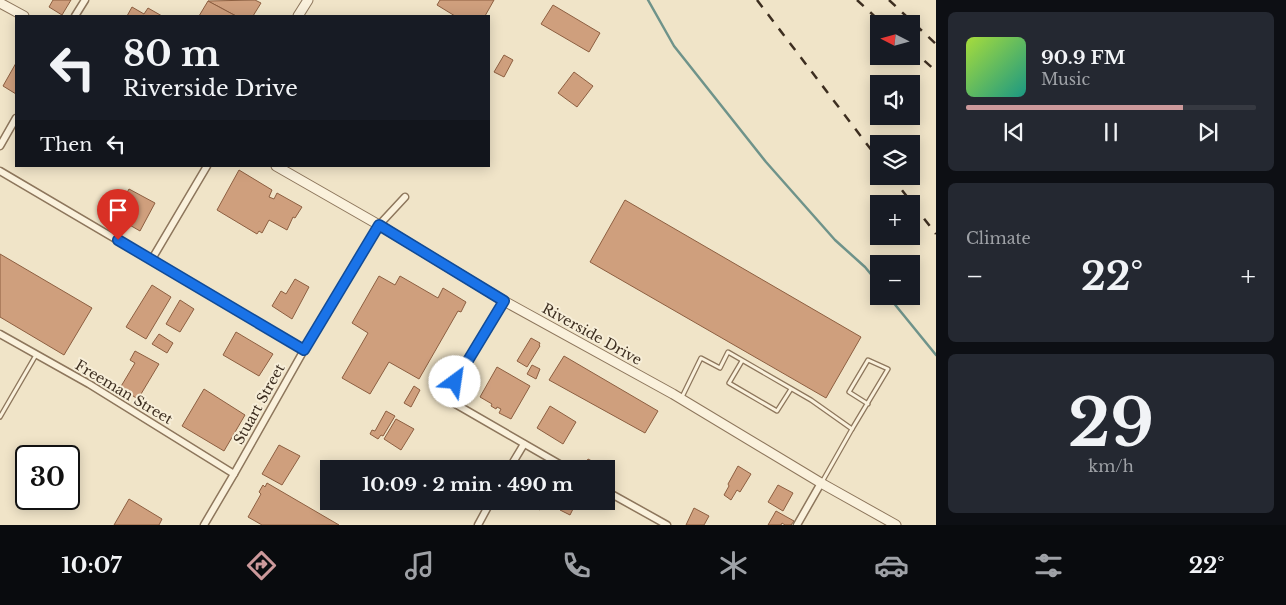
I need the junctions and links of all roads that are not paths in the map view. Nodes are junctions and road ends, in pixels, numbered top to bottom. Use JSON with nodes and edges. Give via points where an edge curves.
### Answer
{"nodes":[{"id":1,"x":85,"y":0,"type":"edge"},
{"id":2,"x":308,"y":0,"type":"edge"},
{"id":3,"x":0,"y":3,"type":"edge"},
{"id":4,"x":22,"y":15,"type":"edge"},
{"id":5,"x":76,"y":15,"type":"edge"},
{"id":6,"x":299,"y":15,"type":"edge"},
{"id":7,"x":15,"y":120,"type":"edge"},
{"id":8,"x":0,"y":146,"type":"edge"},
{"id":9,"x":206,"y":167,"type":"edge"},
{"id":10,"x":278,"y":167,"type":"edge"},
{"id":11,"x":0,"y":171,"type":"edge"},
{"id":12,"x":405,"y":197,"type":"dead end"},
{"id":13,"x":379,"y":225,"type":"junction"},
{"id":14,"x":152,"y":259,"type":"junction"},
{"id":15,"x":504,"y":301,"type":"junction"},
{"id":16,"x":0,"y":334,"type":"edge"},
{"id":17,"x":304,"y":350,"type":"junction"},
{"id":18,"x":36,"y":355,"type":"junction"},
{"id":19,"x":742,"y":361,"type":"junction"},
{"id":20,"x":790,"y":389,"type":"junction"},
{"id":21,"x":681,"y":399,"type":"junction"},
{"id":22,"x":868,"y":404,"type":"junction"},
{"id":23,"x":0,"y":416,"type":"edge"},
{"id":24,"x":852,"y":430,"type":"junction"},
{"id":25,"x":524,"y":444,"type":"junction"},
{"id":26,"x":514,"y":460,"type":"edge"},
{"id":27,"x":552,"y":460,"type":"edge"},
{"id":28,"x":234,"y":474,"type":"junction"},
{"id":29,"x":821,"y":484,"type":"junction"},
{"id":30,"x":615,"y":496,"type":"edge"},
{"id":31,"x":486,"y":510,"type":"edge"},
{"id":32,"x":204,"y":525,"type":"edge"},
{"id":33,"x":478,"y":525,"type":"edge"},
{"id":34,"x":667,"y":525,"type":"edge"},
{"id":35,"x":796,"y":525,"type":"edge"},
{"id":36,"x":896,"y":525,"type":"edge"}],
"edges":[{"from":1,"to":5,"type":"street"},
{"from":2,"to":6,"type":"street"},
{"from":3,"to":4,"type":"street"},
{"from":7,"to":8,"type":"street"},
{"from":9,"to":14,"type":"street"},
{"from":10,"to":13,"type":"street","name":"Riverside Drive"},
{"from":11,"to":14,"type":"street"},
{"from":12,"to":13,"type":"street","name":"Stuart Street"},
{"from":13,"to":15,"type":"street","name":"Riverside Drive"},
{"from":13,"to":17,"type":"street","name":"Stuart Street"},
{"from":14,"to":17,"type":"street"},
{"from":15,"to":21,"type":"street","name":"Riverside Drive"},
{"from":15,"to":25,"type":"street","via":[[445,398]]},
{"from":16,"to":18,"type":"street","name":"Freeman Street"},
{"from":17,"to":28,"type":"street","name":"Stuart Street"},
{"from":18,"to":23,"type":"lane"},
{"from":18,"to":28,"type":"street","name":"Freeman Street"},
{"from":19,"to":20,"type":"lane"},
{"from":19,"to":20,"type":"lane","via":[[730,383],[778,411]]},
{"from":19,"to":21,"type":"lane","via":[[728,352],[720,368],[701,358]]},
{"from":20,"to":24,"type":"lane"},
{"from":21,"to":29,"type":"street","name":"Riverside Drive"},
{"from":22,"to":22,"type":"lane","via":[[888,369],[868,360],[849,392]]},
{"from":22,"to":24,"type":"lane"},
{"from":24,"to":29,"type":"lane"},
{"from":25,"to":26,"type":"street"},
{"from":25,"to":27,"type":"street"},
{"from":28,"to":32,"type":"street","name":"Stuart Street"},
{"from":29,"to":35,"type":"street"},
{"from":29,"to":36,"type":"street","name":"Riverside Drive"},
{"from":30,"to":34,"type":"street"},
{"from":31,"to":33,"type":"street"}]}
